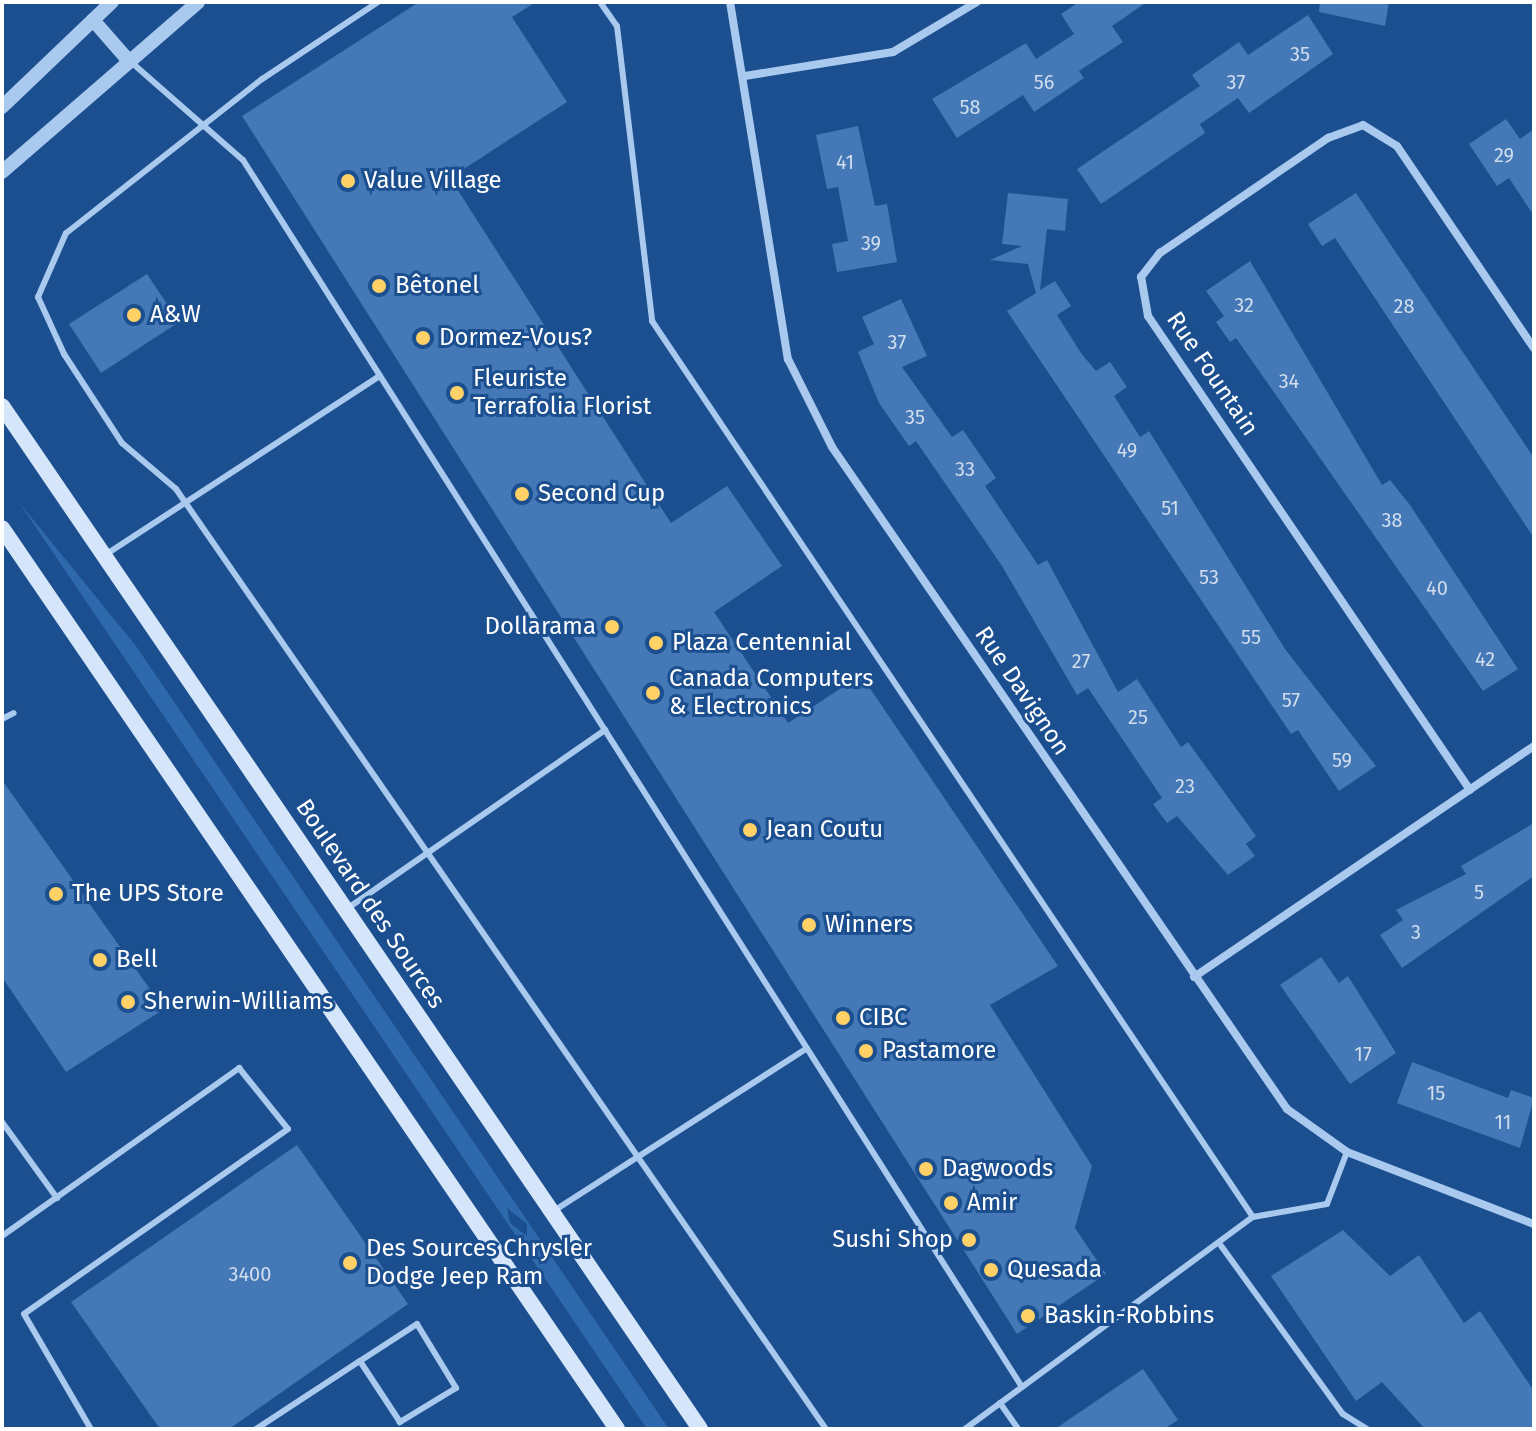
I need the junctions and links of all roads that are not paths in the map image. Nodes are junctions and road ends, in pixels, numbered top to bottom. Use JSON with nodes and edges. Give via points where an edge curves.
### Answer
{"nodes":[{"id":1,"x":112,"y":2,"type":"edge"},
{"id":2,"x":198,"y":2,"type":"edge"},
{"id":3,"x":378,"y":2,"type":"edge"},
{"id":4,"x":600,"y":2,"type":"edge"},
{"id":5,"x":730,"y":2,"type":"edge"},
{"id":6,"x":977,"y":2,"type":"edge"},
{"id":7,"x":93,"y":20,"type":"junction"},
{"id":8,"x":128,"y":60,"type":"junction"},
{"id":9,"x":745,"y":76,"type":"junction"},
{"id":10,"x":2,"y":107,"type":"edge"},
{"id":11,"x":204,"y":125,"type":"junction"},
{"id":12,"x":2,"y":172,"type":"edge"},
{"id":13,"x":1534,"y":348,"type":"edge"},
{"id":14,"x":380,"y":376,"type":"junction"},
{"id":15,"x":2,"y":406,"type":"edge"},
{"id":16,"x":186,"y":503,"type":"junction"},
{"id":17,"x":2,"y":528,"type":"edge"},
{"id":18,"x":105,"y":555,"type":"junction"},
{"id":19,"x":14,"y":713,"type":"dead end"},
{"id":20,"x":2,"y":719,"type":"edge"},
{"id":21,"x":605,"y":730,"type":"junction"},
{"id":22,"x":1534,"y":746,"type":"edge"},
{"id":23,"x":1470,"y":790,"type":"junction"},
{"id":24,"x":426,"y":854,"type":"junction"},
{"id":25,"x":345,"y":910,"type":"junction"},
{"id":26,"x":1194,"y":977,"type":"junction"},
{"id":27,"x":807,"y":1048,"type":"junction"},
{"id":28,"x":2,"y":1122,"type":"edge"},
{"id":29,"x":1347,"y":1152,"type":"junction"},
{"id":30,"x":635,"y":1157,"type":"junction"},
{"id":31,"x":57,"y":1198,"type":"junction"},
{"id":32,"x":552,"y":1212,"type":"junction"},
{"id":33,"x":1253,"y":1217,"type":"junction"},
{"id":34,"x":1534,"y":1224,"type":"edge"},
{"id":35,"x":2,"y":1236,"type":"edge"},
{"id":36,"x":1219,"y":1243,"type":"junction"},
{"id":37,"x":360,"y":1361,"type":"junction"},
{"id":38,"x":1022,"y":1387,"type":"junction"},
{"id":39,"x":1000,"y":1403,"type":"junction"},
{"id":40,"x":90,"y":1426,"type":"edge"},
{"id":41,"x":78,"y":1429,"type":"edge"},
{"id":42,"x":256,"y":1429,"type":"edge"},
{"id":43,"x":617,"y":1429,"type":"edge"},
{"id":44,"x":700,"y":1429,"type":"edge"},
{"id":45,"x":826,"y":1429,"type":"edge"},
{"id":46,"x":965,"y":1429,"type":"edge"},
{"id":47,"x":1018,"y":1429,"type":"edge"},
{"id":48,"x":1367,"y":1429,"type":"edge"}],
"edges":[{"from":1,"to":7,"type":"street"},
{"from":2,"to":8,"type":"street"},
{"from":3,"to":11,"type":"lane"},
{"from":4,"to":33,"type":"lane","via":[[617,26],[652,321]]},
{"from":5,"to":9,"type":"street","name":"Rue Davignon"},
{"from":6,"to":9,"type":"street","via":[[893,52]]},
{"from":7,"to":8,"type":"street"},
{"from":7,"to":10,"type":"street"},
{"from":8,"to":11,"type":"lane"},
{"from":8,"to":12,"type":"street"},
{"from":9,"to":26,"type":"street","name":"Rue Davignon","via":[[788,359],[801,396]]},
{"from":11,"to":14,"type":"lane","via":[[243,160]]},
{"from":11,"to":16,"type":"lane","via":[[66,233],[38,297],[64,354],[122,443]]},
{"from":13,"to":23,"type":"street","name":"Rue Fountain","via":[[1397,146],[1363,125],[1340,130],[1302,155],[1160,253],[1141,277],[1148,316]]},
{"from":14,"to":16,"type":"lane"},
{"from":14,"to":21,"type":"lane"},
{"from":15,"to":18,"type":"main road","name":"Boulevard des Sources"},
{"from":16,"to":18,"type":"lane"},
{"from":16,"to":24,"type":"lane"},
{"from":17,"to":43,"type":"main road"},
{"from":18,"to":25,"type":"main road","name":"Boulevard des Sources"},
{"from":19,"to":20,"type":"lane"},
{"from":21,"to":24,"type":"lane"},
{"from":21,"to":27,"type":"lane"},
{"from":22,"to":23,"type":"street"},
{"from":23,"to":26,"type":"street"},
{"from":24,"to":25,"type":"lane"},
{"from":24,"to":30,"type":"lane"},
{"from":25,"to":32,"type":"main road","name":"Boulevard des Sources"},
{"from":26,"to":29,"type":"street","name":"Rue Davignon","via":[[1287,1109]]},
{"from":27,"to":30,"type":"lane"},
{"from":27,"to":38,"type":"lane"},
{"from":28,"to":31,"type":"lane"},
{"from":29,"to":33,"type":"lane","via":[[1327,1204]]},
{"from":29,"to":34,"type":"street","name":"Rue Davignon"},
{"from":30,"to":32,"type":"lane"},
{"from":30,"to":45,"type":"lane"},
{"from":31,"to":35,"type":"lane"},
{"from":31,"to":40,"type":"lane","via":[[239,1068],[288,1129],[24,1314]]},
{"from":32,"to":44,"type":"main road","name":"Boulevard des Sources"},
{"from":33,"to":36,"type":"lane"},
{"from":36,"to":38,"type":"lane"},
{"from":36,"to":48,"type":"lane","via":[[1343,1414]]},
{"from":37,"to":37,"type":"lane","via":[[416,1323],[456,1388],[400,1422]]},
{"from":37,"to":42,"type":"lane"},
{"from":38,"to":39,"type":"lane"},
{"from":39,"to":46,"type":"lane"},
{"from":39,"to":47,"type":"lane"},
{"from":40,"to":41,"type":"lane"}]}
